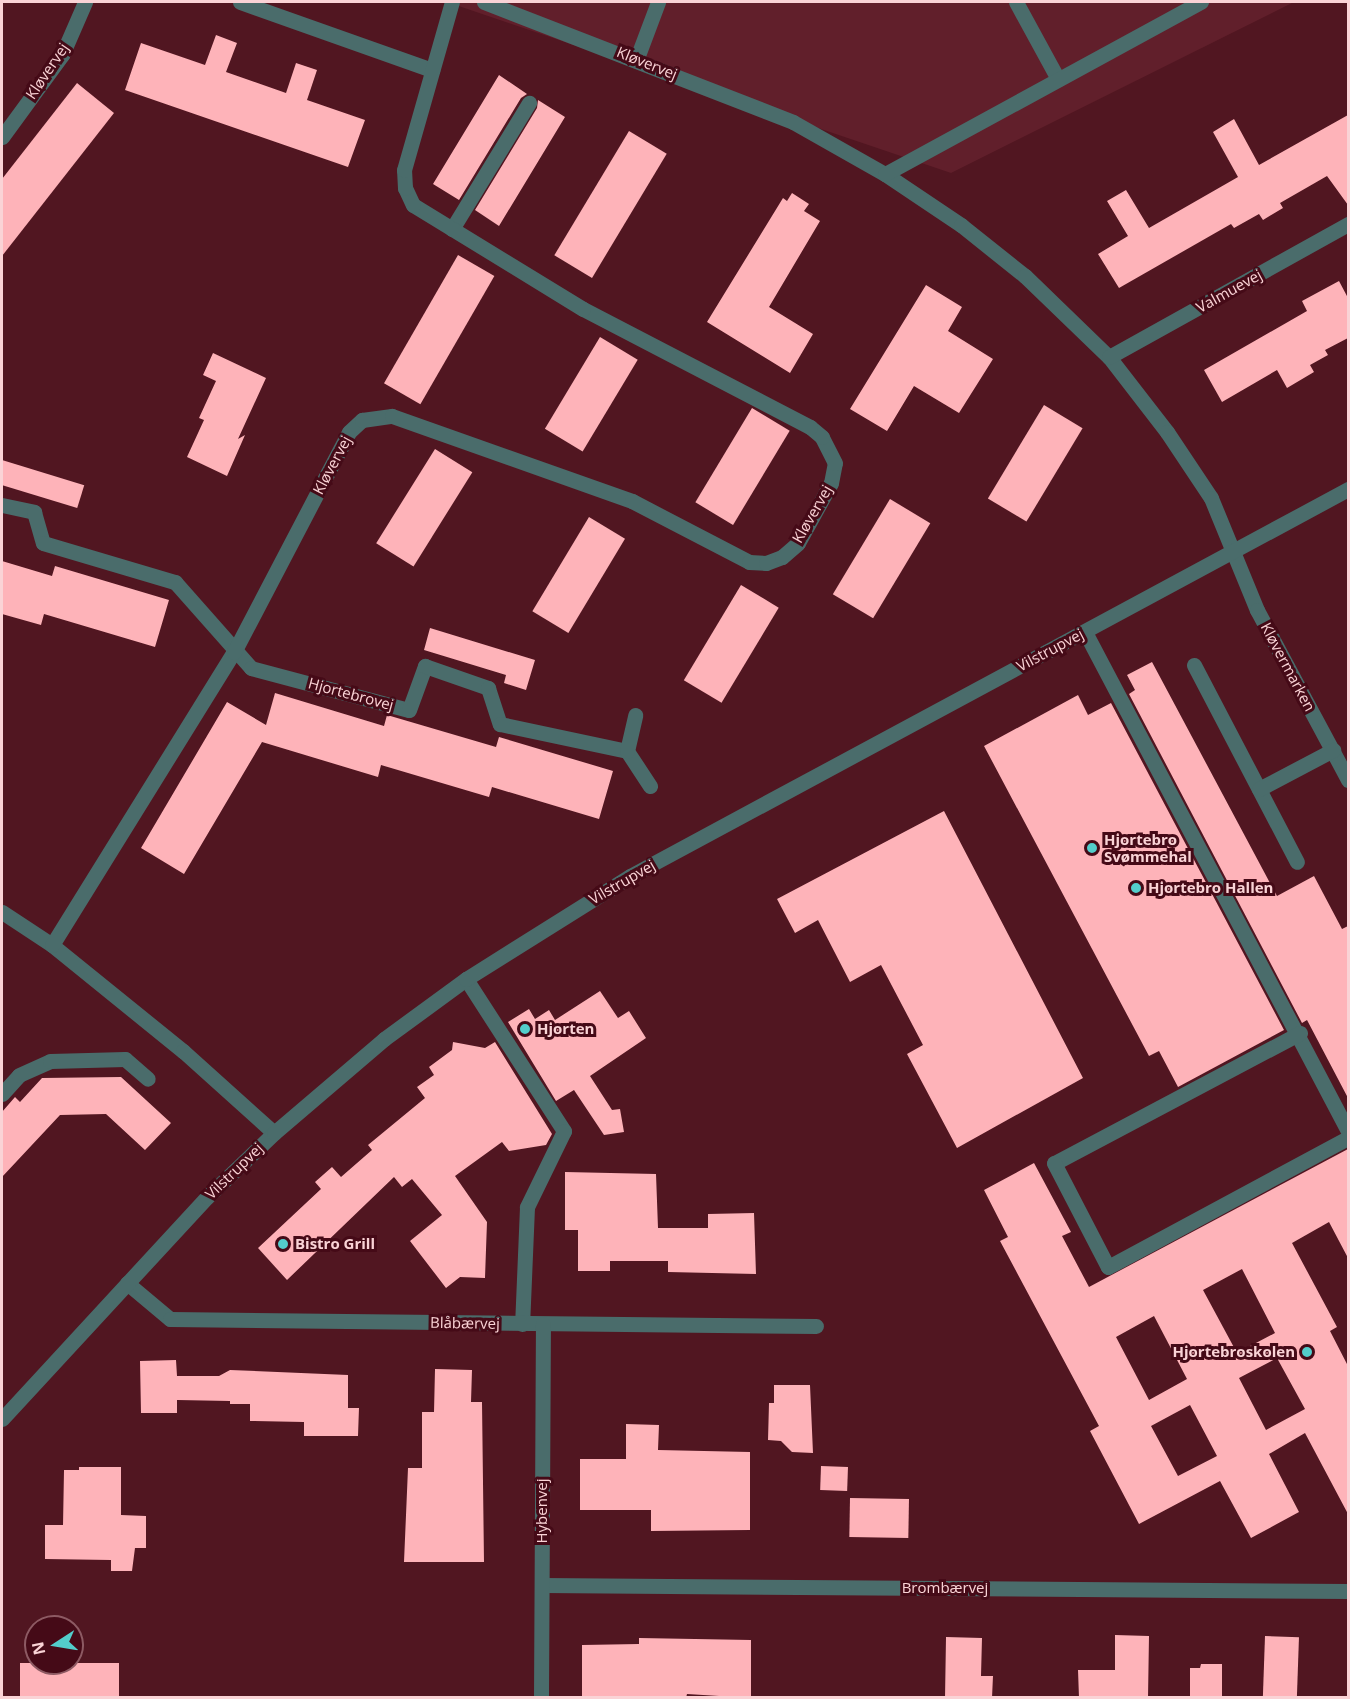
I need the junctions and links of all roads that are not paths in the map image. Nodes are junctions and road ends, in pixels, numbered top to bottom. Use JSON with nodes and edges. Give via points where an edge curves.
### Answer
{"nodes":[{"id":1,"x":86,"y":2,"type":"edge"},
{"id":2,"x":240,"y":2,"type":"edge"},
{"id":3,"x":452,"y":2,"type":"edge"},
{"id":4,"x":489,"y":2,"type":"edge"},
{"id":5,"x":658,"y":2,"type":"edge"},
{"id":6,"x":1016,"y":2,"type":"edge"},
{"id":7,"x":1201,"y":2,"type":"edge"},
{"id":8,"x":637,"y":58,"type":"junction"},
{"id":9,"x":432,"y":70,"type":"junction"},
{"id":10,"x":1058,"y":79,"type":"junction"},
{"id":11,"x":529,"y":103,"type":"dead end"},
{"id":12,"x":2,"y":137,"type":"edge"},
{"id":13,"x":885,"y":174,"type":"junction"},
{"id":14,"x":1348,"y":224,"type":"edge"},
{"id":15,"x":452,"y":229,"type":"junction"},
{"id":16,"x":1109,"y":357,"type":"junction"},
{"id":17,"x":1348,"y":489,"type":"edge"},
{"id":18,"x":2,"y":505,"type":"edge"},
{"id":19,"x":1231,"y":553,"type":"junction"},
{"id":20,"x":1085,"y":632,"type":"junction"},
{"id":21,"x":234,"y":652,"type":"junction"},
{"id":22,"x":1194,"y":665,"type":"dead end"},
{"id":23,"x":634,"y":715,"type":"dead end"},
{"id":24,"x":1333,"y":750,"type":"junction"},
{"id":25,"x":627,"y":751,"type":"junction"},
{"id":26,"x":1348,"y":780,"type":"edge"},
{"id":27,"x":650,"y":786,"type":"dead end"},
{"id":28,"x":1259,"y":789,"type":"junction"},
{"id":29,"x":1298,"y":862,"type":"dead end"},
{"id":30,"x":2,"y":912,"type":"edge"},
{"id":31,"x":52,"y":945,"type":"junction"},
{"id":32,"x":466,"y":979,"type":"junction"},
{"id":33,"x":1300,"y":1033,"type":"junction"},
{"id":34,"x":148,"y":1079,"type":"dead end"},
{"id":35,"x":2,"y":1094,"type":"edge"},
{"id":36,"x":1348,"y":1131,"type":"edge"},
{"id":37,"x":274,"y":1133,"type":"junction"},
{"id":38,"x":1348,"y":1138,"type":"edge"},
{"id":39,"x":127,"y":1283,"type":"junction"},
{"id":40,"x":522,"y":1324,"type":"junction"},
{"id":41,"x":543,"y":1324,"type":"junction"},
{"id":42,"x":816,"y":1326,"type":"dead end"},
{"id":43,"x":2,"y":1419,"type":"edge"},
{"id":44,"x":542,"y":1585,"type":"junction"},
{"id":45,"x":1348,"y":1591,"type":"edge"},
{"id":46,"x":541,"y":1698,"type":"edge"}],
"edges":[{"from":1,"to":12,"type":"street","name":"Kløvervej","via":[[62,55]]},
{"from":2,"to":9,"type":"street"},
{"from":3,"to":9,"type":"street","name":"Kløvervej"},
{"from":4,"to":8,"type":"street","name":"Kløvervej"},
{"from":5,"to":8,"type":"street"},
{"from":6,"to":10,"type":"street"},
{"from":7,"to":10,"type":"street"},
{"from":8,"to":13,"type":"street","name":"Kløvervej","via":[[793,122]]},
{"from":9,"to":15,"type":"street","name":"Kløvervej","via":[[404,170],[405,188],[413,205]]},
{"from":10,"to":13,"type":"street"},
{"from":11,"to":15,"type":"street"},
{"from":13,"to":16,"type":"street","name":"Kløvervej","via":[[961,225],[1025,276]]},
{"from":14,"to":16,"type":"street","name":"Valmuevej"},
{"from":15,"to":21,"type":"street","name":"Kløvervej","via":[[583,309],[810,427],[822,437],[835,463],[831,483],[798,543],[782,558],[749,562],[632,501],[392,416],[362,420],[349,432]]},
{"from":16,"to":19,"type":"street","name":"Kløvervej","via":[[1167,432],[1211,498]]},
{"from":17,"to":19,"type":"street","name":"Vilstrupvej"},
{"from":18,"to":21,"type":"street","name":"Hjortebrovej","via":[[34,512],[43,543],[175,582]]},
{"from":19,"to":20,"type":"street","name":"Vilstrupvej"},
{"from":19,"to":24,"type":"street","name":"Kløvermarken"},
{"from":20,"to":32,"type":"street","name":"Vilstrupvej","via":[[630,876]]},
{"from":20,"to":33,"type":"street"},
{"from":21,"to":25,"type":"street","name":"Hjortebrovej","via":[[251,668],[410,710],[425,666],[488,688],[500,724]]},
{"from":21,"to":31,"type":"street"},
{"from":22,"to":28,"type":"street"},
{"from":23,"to":25,"type":"street"},
{"from":24,"to":26,"type":"street","name":"Kløvermarken"},
{"from":24,"to":28,"type":"street"},
{"from":25,"to":27,"type":"street"},
{"from":28,"to":29,"type":"street"},
{"from":30,"to":31,"type":"street"},
{"from":31,"to":37,"type":"street","via":[[183,1051]]},
{"from":32,"to":37,"type":"street","name":"Vilstrupvej","via":[[384,1039]]},
{"from":32,"to":40,"type":"street","via":[[564,1131],[527,1207]]},
{"from":33,"to":36,"type":"street"},
{"from":33,"to":38,"type":"street","via":[[1054,1163],[1108,1267]]},
{"from":34,"to":35,"type":"street","via":[[125,1059],[50,1061],[19,1075]]},
{"from":37,"to":39,"type":"street","name":"Vilstrupvej","via":[[207,1197]]},
{"from":39,"to":40,"type":"street","name":"Blåbærvej","via":[[170,1319]]},
{"from":39,"to":43,"type":"street","name":"Vilstrupvej"},
{"from":40,"to":41,"type":"street","name":"Blåbærvej"},
{"from":41,"to":42,"type":"street","name":"Blåbærvej"},
{"from":41,"to":44,"type":"street","name":"Hybenvej"},
{"from":44,"to":45,"type":"street","name":"Brombærvej"},
{"from":44,"to":46,"type":"street","name":"Hybenvej"}]}
